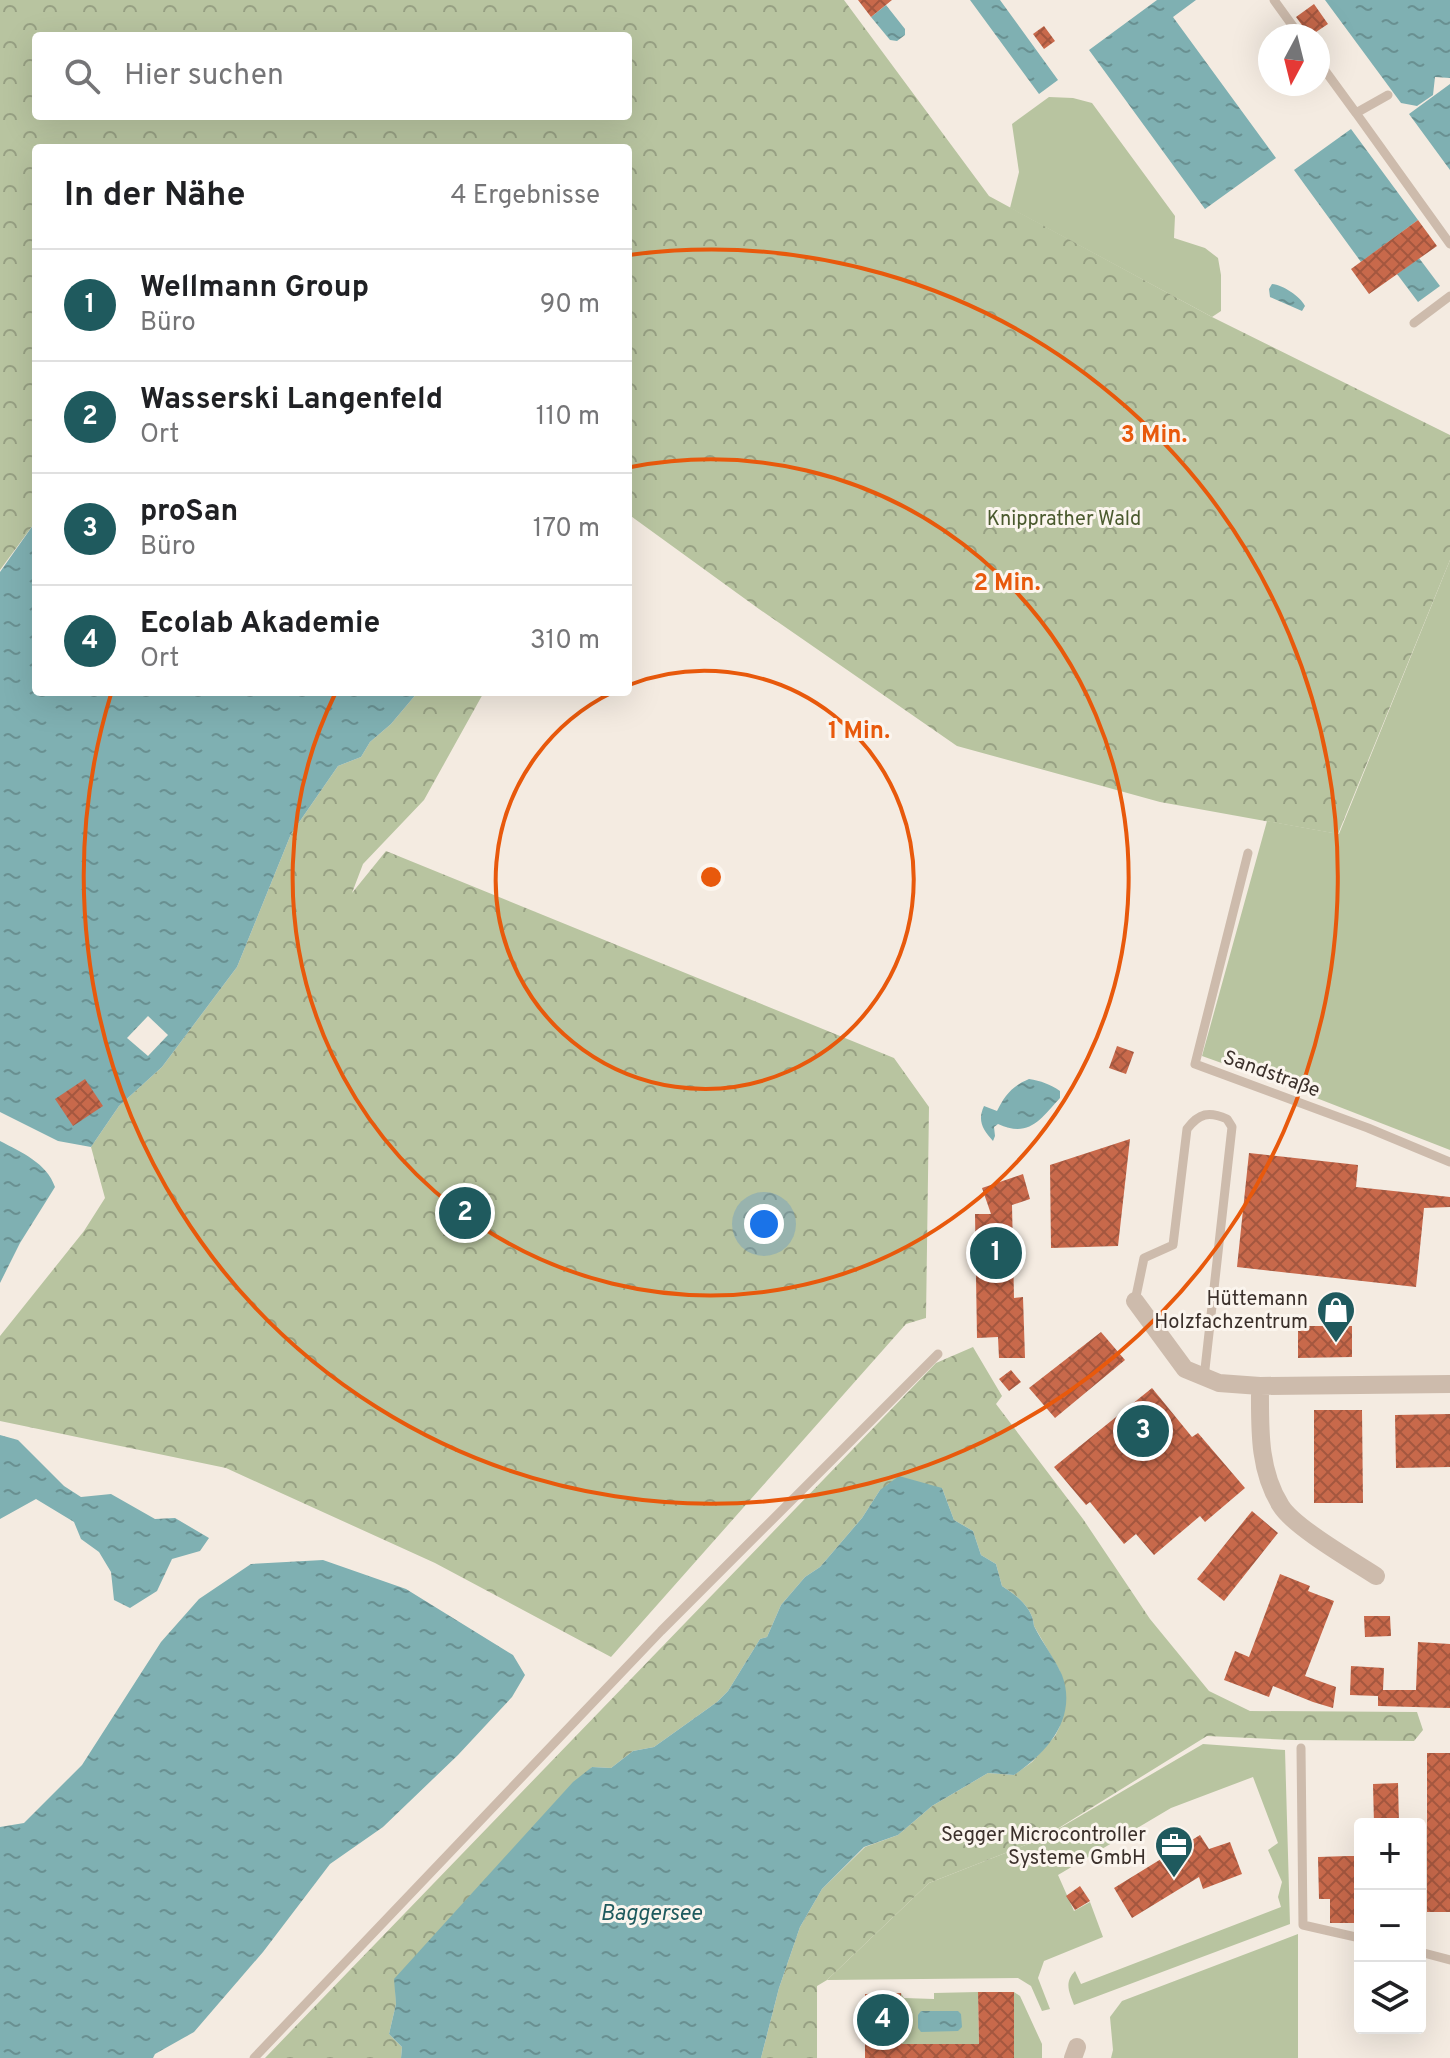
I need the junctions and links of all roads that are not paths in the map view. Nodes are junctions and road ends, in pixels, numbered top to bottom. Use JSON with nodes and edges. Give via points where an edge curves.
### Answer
{"nodes":[{"id":1,"x":1274,"y":0,"type":"edge"},
{"id":2,"x":1291,"y":24,"type":"edge"},
{"id":3,"x":1330,"y":77,"type":"edge"},
{"id":4,"x":1388,"y":95,"type":"dead end"},
{"id":5,"x":1356,"y":113,"type":"junction"},
{"id":6,"x":1450,"y":244,"type":"edge"},
{"id":7,"x":1450,"y":296,"type":"edge"},
{"id":8,"x":1414,"y":323,"type":"dead end"},
{"id":9,"x":1248,"y":853,"type":"dead end"},
{"id":10,"x":1450,"y":1162,"type":"edge"},
{"id":11,"x":1135,"y":1301,"type":"joint"},
{"id":12,"x":938,"y":1354,"type":"dead end"},
{"id":13,"x":1204,"y":1378,"type":"junction"},
{"id":14,"x":1450,"y":1384,"type":"edge"},
{"id":15,"x":1260,"y":1386,"type":"junction"},
{"id":16,"x":1376,"y":1576,"type":"dead end"},
{"id":17,"x":1301,"y":1748,"type":"dead end"},
{"id":18,"x":1354,"y":1937,"type":"edge"},
{"id":19,"x":1426,"y":1954,"type":"edge"},
{"id":20,"x":1450,"y":1960,"type":"edge"},
{"id":21,"x":254,"y":2058,"type":"edge"}],
"edges":[{"from":1,"to":2,"type":"lane"},
{"from":3,"to":5,"type":"lane"},
{"from":4,"to":5,"type":"lane"},
{"from":5,"to":6,"type":"lane"},
{"from":7,"to":8,"type":"lane"},
{"from":9,"to":10,"type":"lane","name":"Sandstraße","via":[[1195,1064]]},
{"from":11,"to":13,"type":"street","via":[[1185,1369]]},
{"from":11,"to":13,"type":"lane","via":[[1144,1258],[1173,1245],[1187,1129],[1205,1113],[1227,1119],[1232,1127]]},
{"from":12,"to":21,"type":"lane","via":[[661,1631]]},
{"from":13,"to":15,"type":"street"},
{"from":14,"to":15,"type":"street"},
{"from":15,"to":16,"type":"street","via":[[1265,1471],[1282,1508]]},
{"from":17,"to":18,"type":"lane","via":[[1303,1925]]},
{"from":19,"to":20,"type":"lane"}]}
